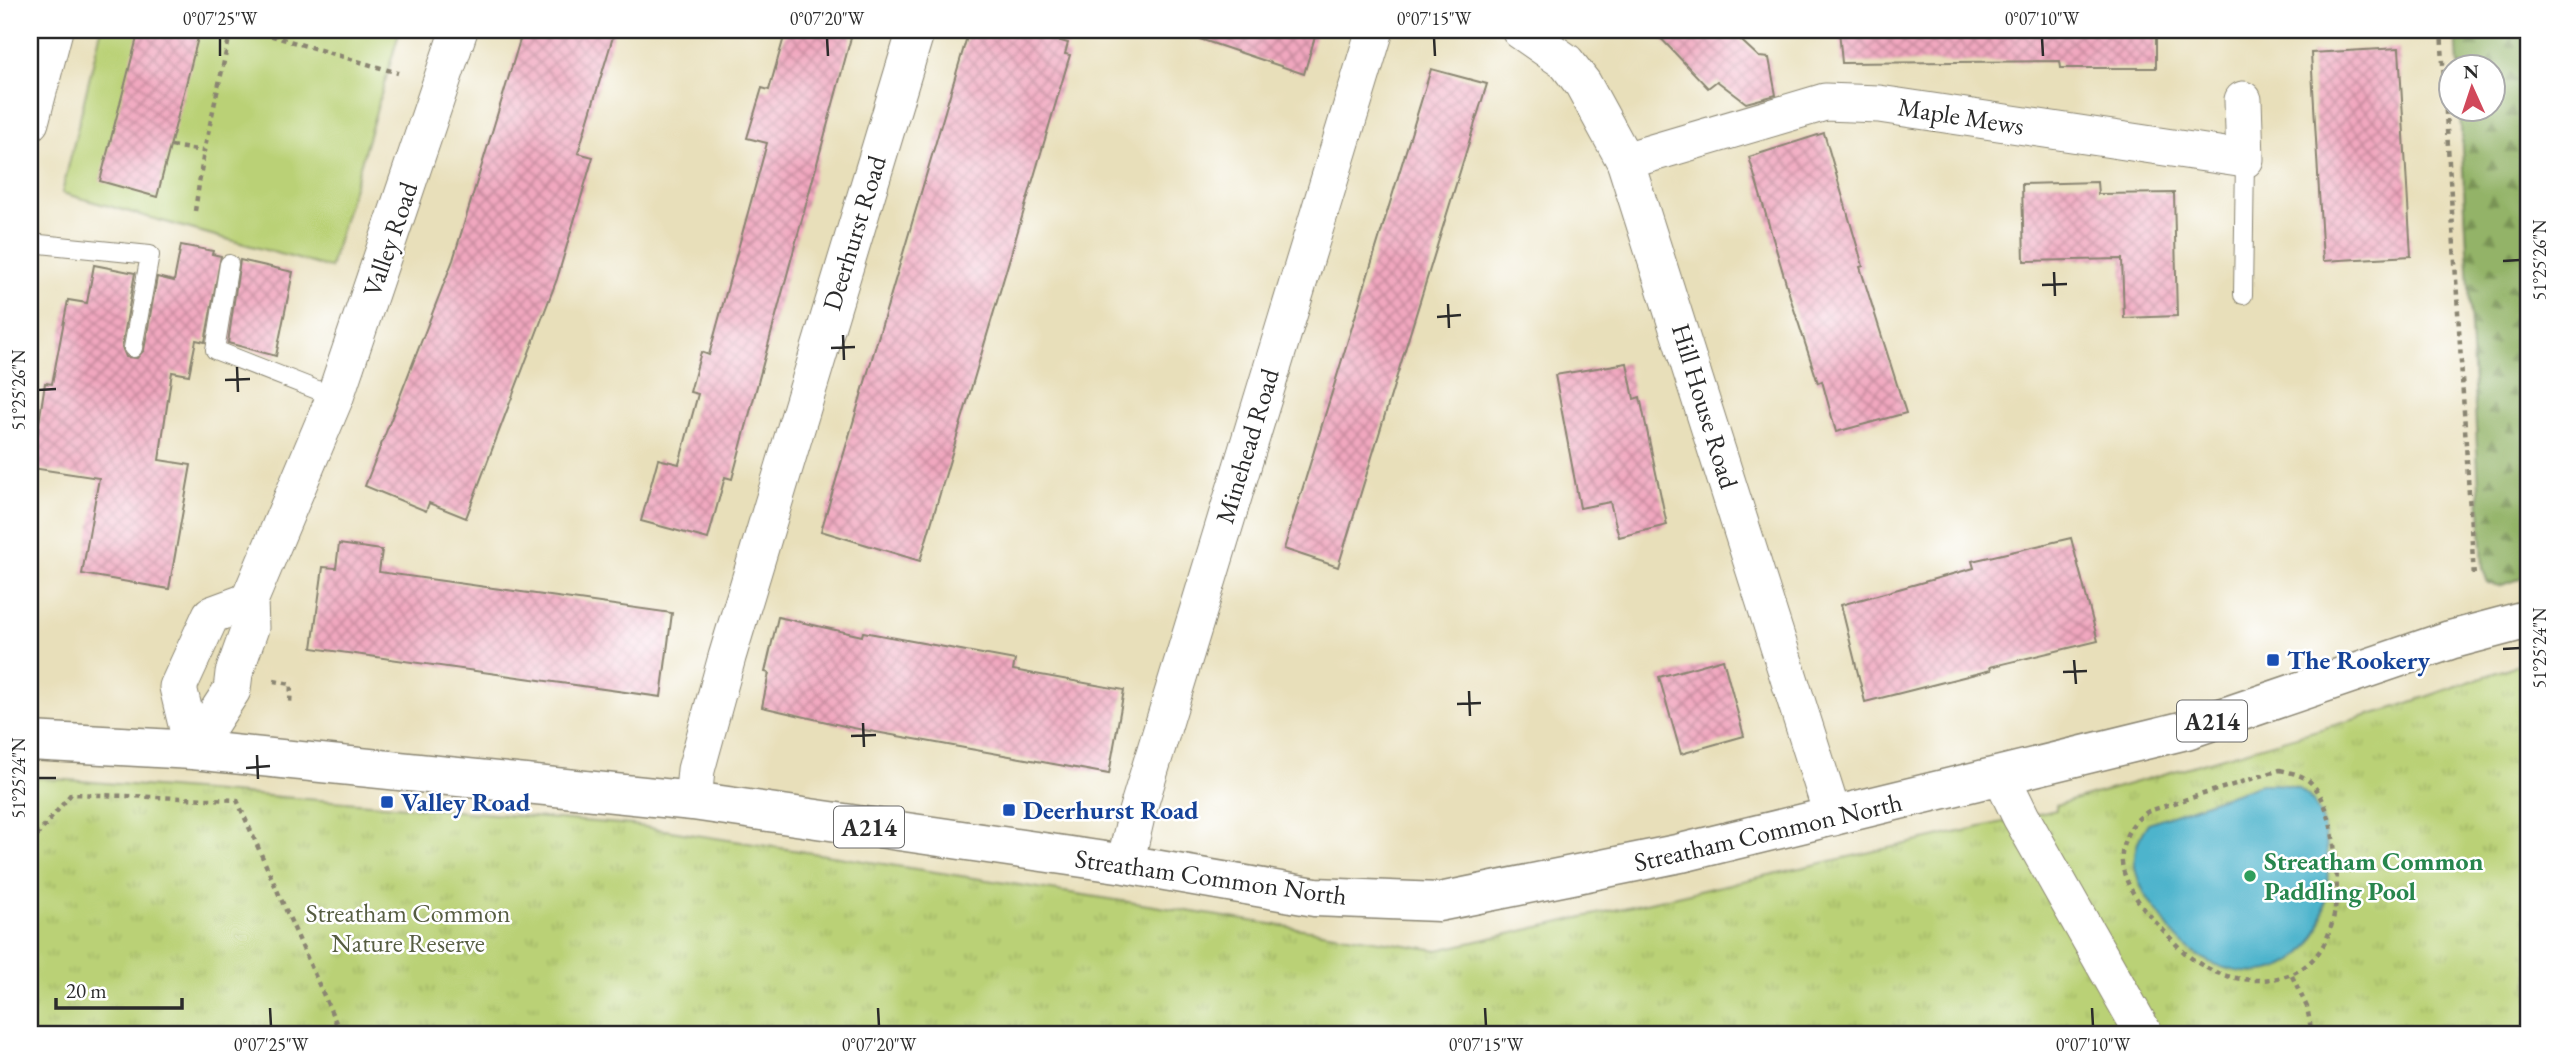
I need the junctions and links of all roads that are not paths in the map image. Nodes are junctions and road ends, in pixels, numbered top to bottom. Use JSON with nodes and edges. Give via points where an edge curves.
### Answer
{"nodes":[{"id":1,"x":54,"y":30,"type":"edge"},
{"id":2,"x":459,"y":30,"type":"edge"},
{"id":3,"x":916,"y":30,"type":"edge"},
{"id":4,"x":1375,"y":30,"type":"edge"},
{"id":5,"x":1520,"y":30,"type":"edge"},
{"id":6,"x":2243,"y":100,"type":"dead end"},
{"id":7,"x":30,"y":122,"type":"edge"},
{"id":8,"x":2245,"y":159,"type":"junction"},
{"id":9,"x":1625,"y":161,"type":"junction"},
{"id":10,"x":30,"y":243,"type":"edge"},
{"id":11,"x":229,"y":264,"type":"dead end"},
{"id":12,"x":2243,"y":295,"type":"dead end"},
{"id":13,"x":133,"y":348,"type":"dead end"},
{"id":14,"x":335,"y":397,"type":"junction"},
{"id":15,"x":249,"y":601,"type":"junction"},
{"id":16,"x":2529,"y":619,"type":"edge"},
{"id":17,"x":30,"y":741,"type":"edge"},
{"id":18,"x":194,"y":750,"type":"junction"},
{"id":19,"x":2001,"y":776,"type":"junction"},
{"id":20,"x":693,"y":801,"type":"junction"},
{"id":21,"x":1833,"y":817,"type":"junction"},
{"id":22,"x":1125,"y":864,"type":"junction"},
{"id":23,"x":2144,"y":1034,"type":"edge"}],
"edges":[{"from":1,"to":7,"type":"street"},
{"from":2,"to":14,"type":"street","name":"Valley Road"},
{"from":3,"to":20,"type":"street","name":"Deerhurst Road","via":[[727,657],[698,762]]},
{"from":4,"to":22,"type":"street","name":"Minehead Road","via":[[1136,812]]},
{"from":5,"to":9,"type":"street","name":"Hill House Road","via":[[1566,62]]},
{"from":6,"to":8,"type":"street"},
{"from":8,"to":9,"type":"street","name":"Maple Mews","via":[[1879,104],[1825,102]]},
{"from":8,"to":12,"type":"lane"},
{"from":9,"to":21,"type":"street","name":"Hill House Road"},
{"from":10,"to":13,"type":"lane","via":[[150,255]]},
{"from":11,"to":14,"type":"lane","via":[[215,350]]},
{"from":14,"to":15,"type":"street","name":"Valley Road"},
{"from":15,"to":18,"type":"street","name":"Valley Road","via":[[250,628],[232,690]]},
{"from":15,"to":18,"type":"street","via":[[211,615],[178,687]]},
{"from":16,"to":19,"type":"main road","name":"Streatham Common North","number":"A214","via":[[2450,640],[2186,730]]},
{"from":17,"to":18,"type":"main road","name":"Streatham Common North","number":"A214"},
{"from":18,"to":20,"type":"main road","name":"Streatham Common North","number":"A214"},
{"from":19,"to":21,"type":"main road","name":"Streatham Common North","number":"A214"},
{"from":19,"to":23,"type":"street"},
{"from":20,"to":22,"type":"main road","name":"Streatham Common North","number":"A214"},
{"from":21,"to":22,"type":"main road","name":"Streatham Common North","number":"A214","via":[[1439,902],[1315,897]]}]}
